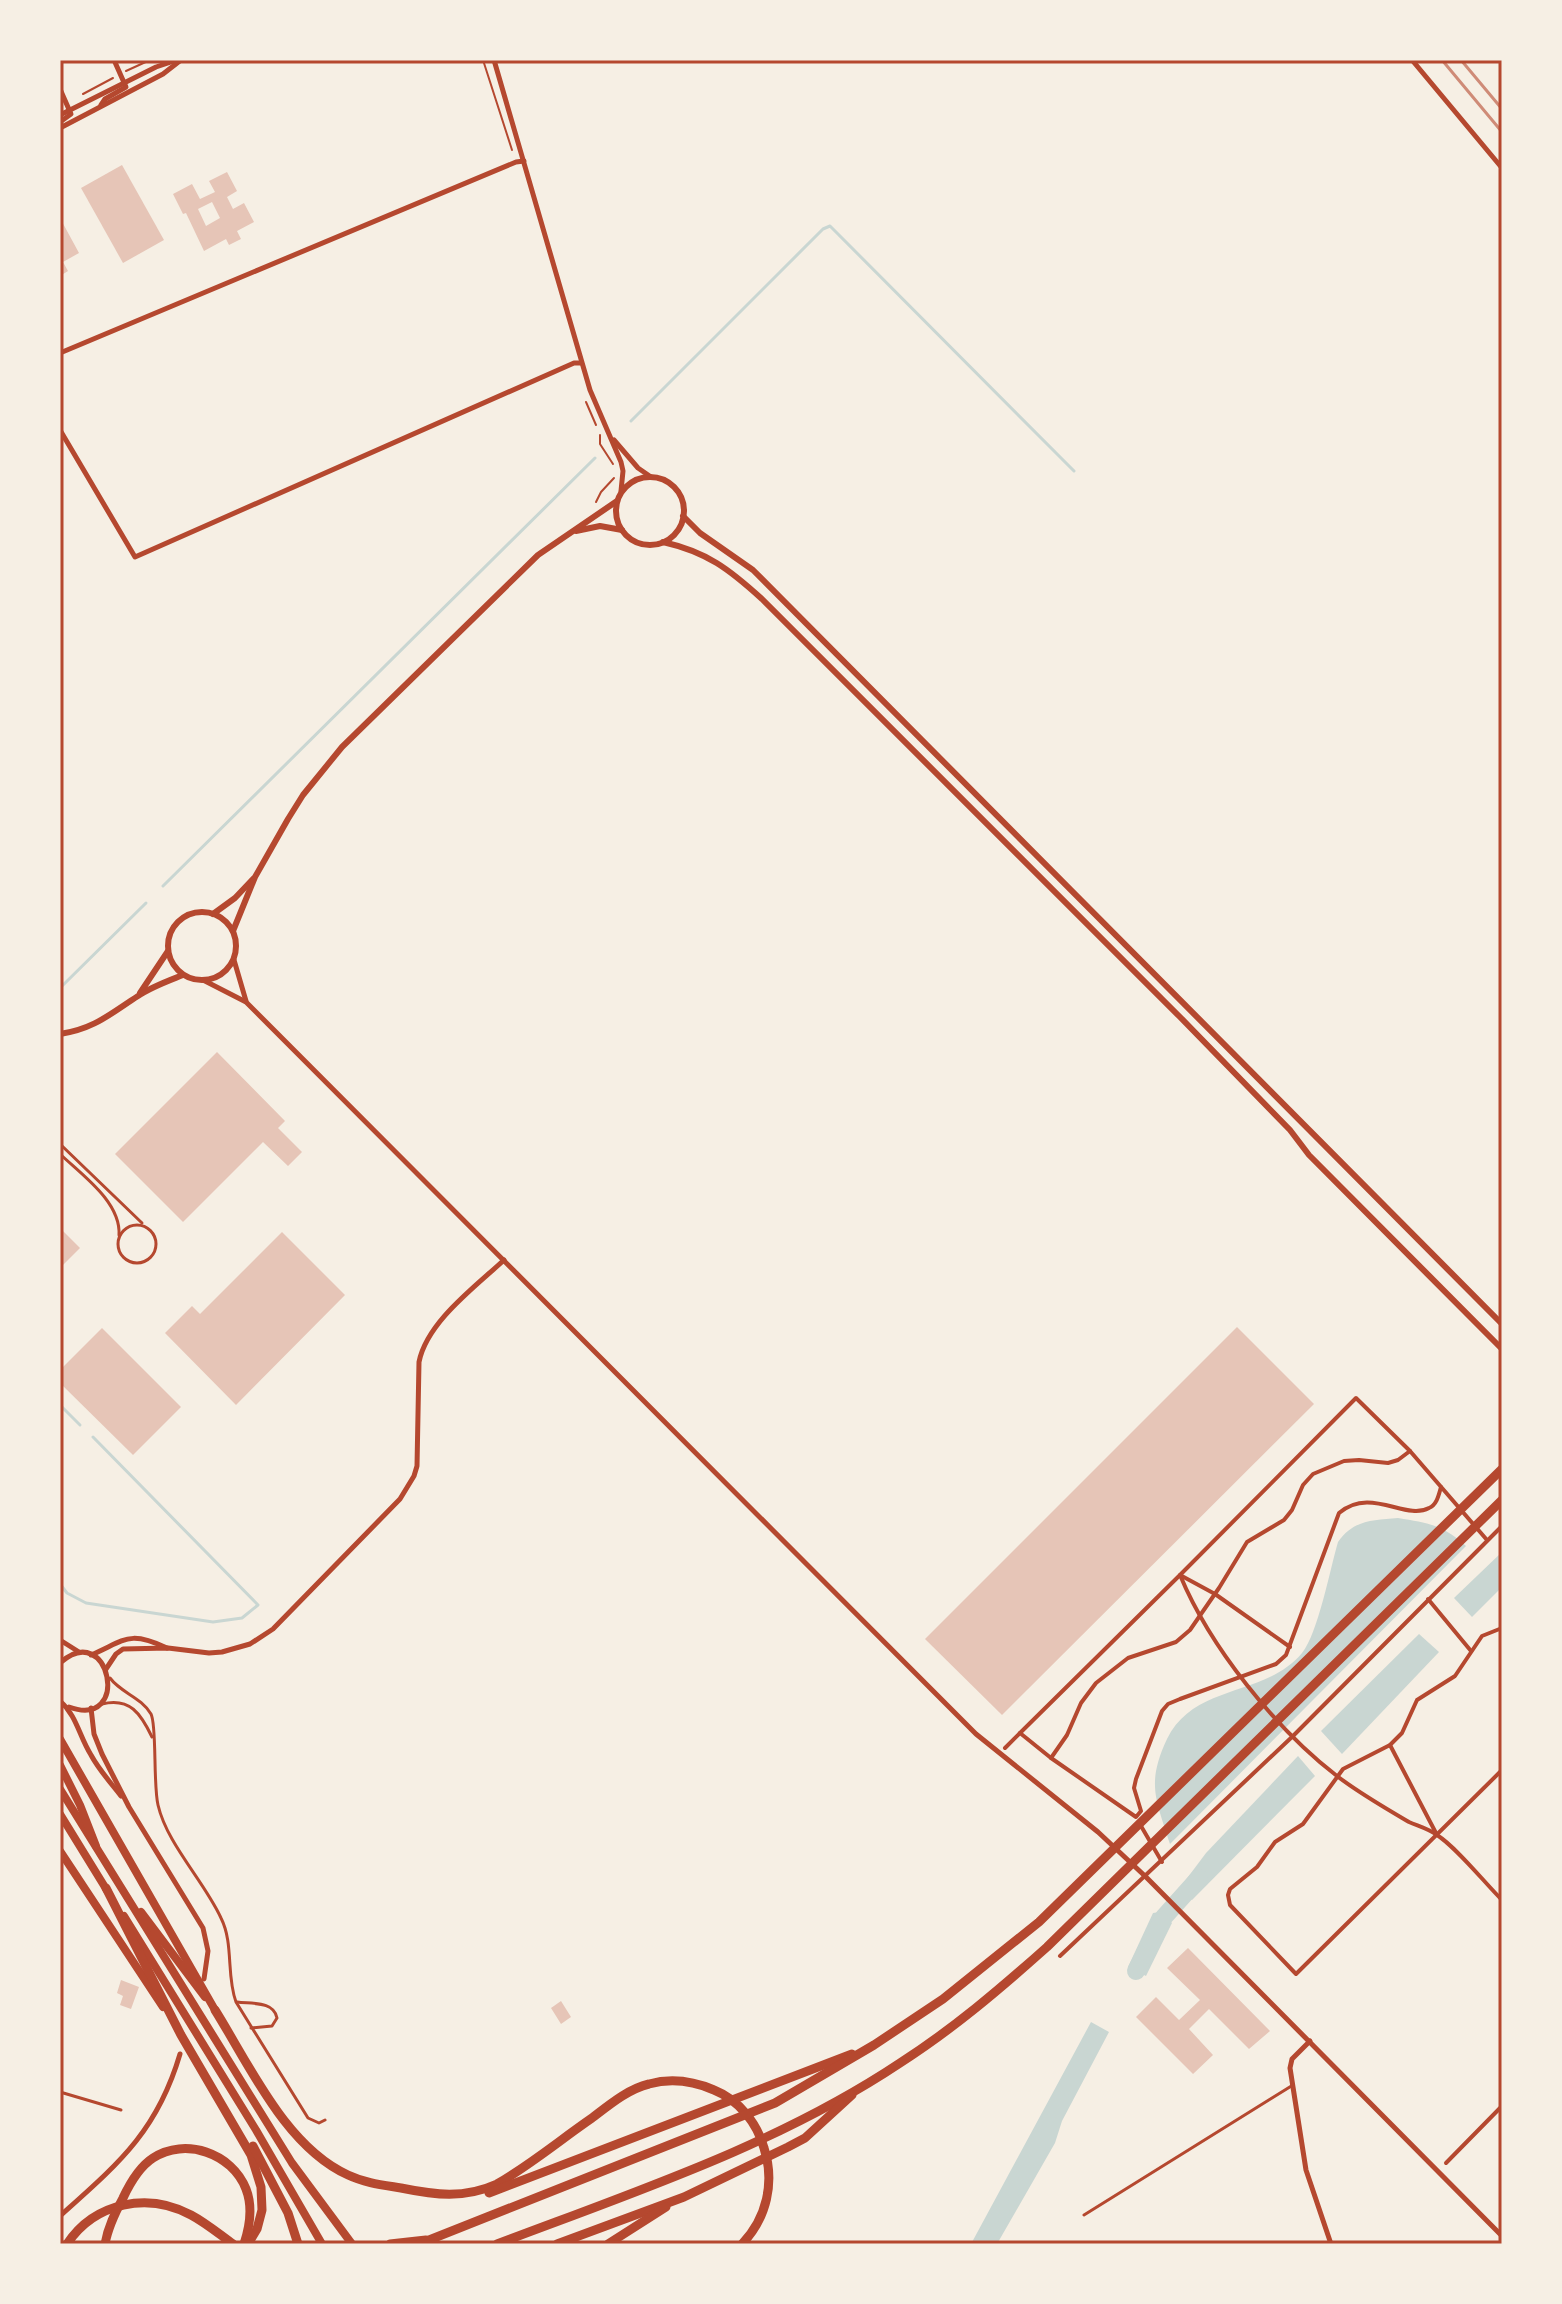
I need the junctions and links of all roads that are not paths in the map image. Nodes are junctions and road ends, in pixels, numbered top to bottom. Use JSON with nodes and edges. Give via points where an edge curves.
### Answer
{"nodes":[{"id":1,"x":114,"y":60,"type":"edge"},
{"id":2,"x":179,"y":60,"type":"edge"},
{"id":3,"x":494,"y":60,"type":"edge"},
{"id":4,"x":1412,"y":60,"type":"edge"},
{"id":5,"x":126,"y":81,"type":"junction"},
{"id":6,"x":60,"y":89,"type":"edge"},
{"id":7,"x":69,"y":106,"type":"junction"},
{"id":8,"x":101,"y":106,"type":"junction"},
{"id":9,"x":60,"y":115,"type":"edge"},
{"id":10,"x":60,"y":125,"type":"edge"},
{"id":11,"x":524,"y":161,"type":"junction"},
{"id":12,"x":1502,"y":168,"type":"edge"},
{"id":13,"x":60,"y":353,"type":"edge"},
{"id":14,"x":581,"y":363,"type":"junction"},
{"id":15,"x":60,"y":430,"type":"edge"},
{"id":16,"x":611,"y":437,"type":"junction"},
{"id":17,"x":651,"y":477,"type":"junction"},
{"id":18,"x":621,"y":491,"type":"junction"},
{"id":19,"x":617,"y":501,"type":"junction"},
{"id":20,"x":683,"y":516,"type":"junction"},
{"id":21,"x":622,"y":530,"type":"junction"},
{"id":22,"x":573,"y":531,"type":"junction"},
{"id":23,"x":663,"y":542,"type":"junction"},
{"id":24,"x":255,"y":877,"type":"junction"},
{"id":25,"x":213,"y":914,"type":"junction"},
{"id":26,"x":233,"y":931,"type":"junction"},
{"id":27,"x":168,"y":951,"type":"junction"},
{"id":28,"x":234,"y":960,"type":"junction"},
{"id":29,"x":183,"y":975,"type":"junction"},
{"id":30,"x":203,"y":980,"type":"junction"},
{"id":31,"x":138,"y":996,"type":"junction"},
{"id":32,"x":246,"y":1002,"type":"junction"},
{"id":33,"x":60,"y":1034,"type":"edge"},
{"id":34,"x":60,"y":1144,"type":"edge"},
{"id":35,"x":60,"y":1154,"type":"edge"},
{"id":36,"x":145,"y":1226,"type":"junction"},
{"id":37,"x":119,"y":1236,"type":"junction"},
{"id":38,"x":504,"y":1260,"type":"junction"},
{"id":39,"x":1502,"y":1324,"type":"edge"},
{"id":40,"x":1502,"y":1349,"type":"edge"},
{"id":41,"x":1410,"y":1451,"type":"junction"},
{"id":42,"x":1502,"y":1469,"type":"edge"},
{"id":43,"x":1441,"y":1487,"type":"junction"},
{"id":44,"x":1502,"y":1500,"type":"edge"},
{"id":45,"x":1502,"y":1526,"type":"edge"},
{"id":46,"x":1487,"y":1540,"type":"junction"},
{"id":47,"x":1180,"y":1575,"type":"junction"},
{"id":48,"x":1215,"y":1594,"type":"junction"},
{"id":49,"x":1428,"y":1599,"type":"junction"},
{"id":50,"x":1200,"y":1617,"type":"junction"},
{"id":51,"x":1502,"y":1628,"type":"edge"},
{"id":52,"x":60,"y":1640,"type":"edge"},
{"id":53,"x":1290,"y":1647,"type":"junction"},
{"id":54,"x":168,"y":1648,"type":"junction"},
{"id":55,"x":1471,"y":1651,"type":"junction"},
{"id":56,"x":87,"y":1654,"type":"junction"},
{"id":57,"x":60,"y":1663,"type":"edge"},
{"id":58,"x":106,"y":1669,"type":"junction"},
{"id":59,"x":110,"y":1678,"type":"junction"},
{"id":60,"x":1241,"y":1678,"type":"junction"},
{"id":61,"x":60,"y":1701,"type":"edge"},
{"id":62,"x":98,"y":1705,"type":"junction"},
{"id":63,"x":69,"y":1707,"type":"junction"},
{"id":64,"x":91,"y":1708,"type":"junction"},
{"id":65,"x":1020,"y":1733,"type":"junction"},
{"id":66,"x":1291,"y":1733,"type":"junction"},
{"id":67,"x":60,"y":1739,"type":"edge"},
{"id":68,"x":153,"y":1739,"type":"junction"},
{"id":69,"x":1390,"y":1745,"type":"junction"},
{"id":70,"x":1005,"y":1748,"type":"dead end"},
{"id":71,"x":1051,"y":1758,"type":"junction"},
{"id":72,"x":60,"y":1765,"type":"edge"},
{"id":73,"x":1502,"y":1770,"type":"edge"},
{"id":74,"x":1337,"y":1776,"type":"junction"},
{"id":75,"x":60,"y":1789,"type":"edge"},
{"id":76,"x":129,"y":1807,"type":"junction"},
{"id":77,"x":60,"y":1814,"type":"edge"},
{"id":78,"x":1136,"y":1817,"type":"junction"},
{"id":79,"x":1438,"y":1836,"type":"junction"},
{"id":80,"x":96,"y":1846,"type":"junction"},
{"id":81,"x":60,"y":1851,"type":"edge"},
{"id":82,"x":1162,"y":1862,"type":"junction"},
{"id":83,"x":115,"y":1876,"type":"junction"},
{"id":84,"x":1146,"y":1877,"type":"junction"},
{"id":85,"x":106,"y":1888,"type":"junction"},
{"id":86,"x":1502,"y":1900,"type":"edge"},
{"id":87,"x":1060,"y":1956,"type":"dead end"},
{"id":88,"x":204,"y":1979,"type":"dead end"},
{"id":89,"x":236,"y":2002,"type":"junction"},
{"id":90,"x":215,"y":2010,"type":"junction"},
{"id":91,"x":251,"y":2028,"type":"junction"},
{"id":92,"x":181,"y":2035,"type":"junction"},
{"id":93,"x":1310,"y":2041,"type":"junction"},
{"id":94,"x":874,"y":2045,"type":"junction"},
{"id":95,"x":180,"y":2054,"type":"dead end"},
{"id":96,"x":206,"y":2075,"type":"junction"},
{"id":97,"x":1293,"y":2085,"type":"junction"},
{"id":98,"x":860,"y":2087,"type":"junction"},
{"id":99,"x":60,"y":2092,"type":"edge"},
{"id":100,"x":1502,"y":2106,"type":"edge"},
{"id":101,"x":121,"y":2110,"type":"dead end"},
{"id":102,"x":325,"y":2120,"type":"dead end"},
{"id":103,"x":1446,"y":2163,"type":"dead end"},
{"id":104,"x":376,"y":2184,"type":"junction"},
{"id":105,"x":684,"y":2197,"type":"junction"},
{"id":106,"x":1084,"y":2215,"type":"dead end"},
{"id":107,"x":60,"y":2216,"type":"edge"},
{"id":108,"x":1502,"y":2236,"type":"edge"},
{"id":109,"x":429,"y":2240,"type":"junction"},
{"id":110,"x":67,"y":2244,"type":"edge"},
{"id":111,"x":105,"y":2244,"type":"edge"},
{"id":112,"x":233,"y":2244,"type":"edge"},
{"id":113,"x":246,"y":2244,"type":"edge"},
{"id":114,"x":298,"y":2244,"type":"edge"},
{"id":115,"x":322,"y":2244,"type":"edge"},
{"id":116,"x":352,"y":2244,"type":"edge"},
{"id":117,"x":390,"y":2244,"type":"edge"},
{"id":118,"x":419,"y":2244,"type":"edge"},
{"id":119,"x":497,"y":2244,"type":"edge"},
{"id":120,"x":557,"y":2244,"type":"edge"},
{"id":121,"x":608,"y":2244,"type":"edge"},
{"id":122,"x":742,"y":2244,"type":"edge"},
{"id":123,"x":1331,"y":2244,"type":"edge"}],
"edges":[{"from":1,"to":5,"type":"street"},
{"from":2,"to":5,"type":"street"},
{"from":2,"to":8,"type":"street"},
{"from":3,"to":11,"type":"street"},
{"from":4,"to":12,"type":"street"},
{"from":5,"to":7,"type":"street"},
{"from":5,"to":8,"type":"street","via":[[125,88]]},
{"from":6,"to":7,"type":"street"},
{"from":7,"to":9,"type":"street"},
{"from":7,"to":10,"type":"street","via":[[70,116]]},
{"from":8,"to":10,"type":"street"},
{"from":11,"to":13,"type":"street"},
{"from":11,"to":14,"type":"street"},
{"from":14,"to":15,"type":"street","via":[[135,557]]},
{"from":14,"to":16,"type":"street"},
{"from":16,"to":17,"type":"street"},
{"from":16,"to":18,"type":"street","via":[[623,471]]},
{"from":17,"to":18,"type":"street"},
{"from":17,"to":20,"type":"street","via":[[678,491]]},
{"from":18,"to":19,"type":"street"},
{"from":19,"to":21,"type":"street"},
{"from":19,"to":22,"type":"street"},
{"from":20,"to":23,"type":"street","via":[[677,531]]},
{"from":20,"to":39,"type":"street","via":[[753,570]]},
{"from":21,"to":22,"type":"street","via":[[600,526]]},
{"from":21,"to":23,"type":"street","via":[[639,543]]},
{"from":22,"to":24,"type":"street","via":[[515,576],[342,747],[303,795]]},
{"from":23,"to":40,"type":"street","via":[[709,556],[762,599]]},
{"from":24,"to":25,"type":"street"},
{"from":24,"to":26,"type":"street"},
{"from":25,"to":26,"type":"street"},
{"from":25,"to":27,"type":"street","via":[[198,912],[181,919],[170,934]]},
{"from":26,"to":28,"type":"street"},
{"from":27,"to":29,"type":"street"},
{"from":27,"to":31,"type":"street"},
{"from":28,"to":30,"type":"street","via":[[223,973]]},
{"from":28,"to":32,"type":"street"},
{"from":29,"to":30,"type":"street"},
{"from":29,"to":31,"type":"street"},
{"from":30,"to":32,"type":"street"},
{"from":31,"to":33,"type":"street","via":[[104,1020]]},
{"from":32,"to":38,"type":"street"},
{"from":34,"to":36,"type":"lane"},
{"from":35,"to":37,"type":"lane","via":[[116,1214]]},
{"from":36,"to":37,"type":"lane","via":[[127,1227]]},
{"from":36,"to":37,"type":"lane","via":[[156,1245],[142,1263],[125,1259],[118,1249]]},
{"from":38,"to":54,"type":"street","via":[[441,1321],[423,1347],[417,1466],[400,1499],[261,1638],[222,1652]]},
{"from":38,"to":84,"type":"street","via":[[976,1734]]},
{"from":41,"to":43,"type":"street"},
{"from":41,"to":47,"type":"street","via":[[1356,1398]]},
{"from":41,"to":48,"type":"street","via":[[1388,1463],[1344,1461],[1313,1474],[1284,1520],[1247,1542]]},
{"from":42,"to":94,"type":"highway","via":[[1039,1922],[943,1999]]},
{"from":43,"to":46,"type":"street"},
{"from":43,"to":53,"type":"street","via":[[1430,1508],[1418,1511],[1361,1501],[1339,1513]]},
{"from":44,"to":98,"type":"highway","via":[[1047,1947],[974,2011]]},
{"from":45,"to":46,"type":"street"},
{"from":46,"to":49,"type":"street"},
{"from":47,"to":48,"type":"street"},
{"from":47,"to":50,"type":"street"},
{"from":47,"to":65,"type":"street"},
{"from":48,"to":50,"type":"street"},
{"from":48,"to":53,"type":"street"},
{"from":49,"to":55,"type":"street"},
{"from":49,"to":66,"type":"street"},
{"from":50,"to":60,"type":"street"},
{"from":50,"to":71,"type":"street","via":[[1176,1642],[1128,1658],[1096,1683]]},
{"from":51,"to":55,"type":"street","via":[[1482,1636]]},
{"from":52,"to":56,"type":"street"},
{"from":53,"to":60,"type":"street","via":[[1276,1664]]},
{"from":54,"to":56,"type":"street","via":[[150,1640],[126,1639]]},
{"from":54,"to":58,"type":"street","via":[[123,1649]]},
{"from":55,"to":69,"type":"street","via":[[1455,1676],[1417,1700],[1402,1733]]},
{"from":56,"to":57,"type":"street","via":[[68,1656]]},
{"from":56,"to":58,"type":"street"},
{"from":58,"to":59,"type":"street"},
{"from":59,"to":62,"type":"street"},
{"from":59,"to":68,"type":"lane","via":[[150,1713]]},
{"from":60,"to":66,"type":"street"},
{"from":60,"to":78,"type":"street","via":[[1168,1704],[1162,1711],[1136,1779],[1141,1811]]},
{"from":61,"to":63,"type":"street"},
{"from":62,"to":64,"type":"street"},
{"from":62,"to":68,"type":"lane","via":[[130,1705]]},
{"from":63,"to":64,"type":"street"},
{"from":63,"to":76,"type":"street","via":[[93,1760]]},
{"from":64,"to":76,"type":"street","via":[[95,1737]]},
{"from":65,"to":70,"type":"street"},
{"from":65,"to":71,"type":"street"},
{"from":66,"to":74,"type":"street"},
{"from":66,"to":82,"type":"street"},
{"from":67,"to":90,"type":"main road"},
{"from":68,"to":89,"type":"lane","via":[[159,1807],[223,1922]]},
{"from":69,"to":74,"type":"street"},
{"from":69,"to":79,"type":"street"},
{"from":71,"to":78,"type":"street"},
{"from":72,"to":80,"type":"main road"},
{"from":73,"to":79,"type":"street"},
{"from":74,"to":79,"type":"street"},
{"from":74,"to":79,"type":"street","via":[[1303,1824],[1275,1842],[1228,1895],[1232,1910],[1296,1974]]},
{"from":75,"to":80,"type":"main road"},
{"from":76,"to":88,"type":"street","via":[[202,1924],[208,1951]]},
{"from":77,"to":85,"type":"main road"},
{"from":78,"to":82,"type":"street"},
{"from":79,"to":86,"type":"street"},
{"from":80,"to":83,"type":"main road"},
{"from":81,"to":92,"type":"main road"},
{"from":82,"to":84,"type":"street"},
{"from":83,"to":90,"type":"main road"},
{"from":83,"to":116,"type":"main road","via":[[292,2163]]},
{"from":84,"to":87,"type":"street"},
{"from":84,"to":93,"type":"street"},
{"from":85,"to":92,"type":"highway"},
{"from":85,"to":115,"type":"main road"},
{"from":89,"to":91,"type":"lane"},
{"from":89,"to":91,"type":"lane","via":[[276,2011],[272,2026]]},
{"from":90,"to":104,"type":"highway","via":[[295,2134],[331,2166]]},
{"from":91,"to":102,"type":"lane","via":[[308,2118]]},
{"from":92,"to":96,"type":"highway"},
{"from":93,"to":97,"type":"street","via":[[1290,2063]]},
{"from":93,"to":108,"type":"street"},
{"from":94,"to":104,"type":"highway","via":[[478,2197],[433,2201]]},
{"from":94,"to":109,"type":"highway","via":[[775,2103]]},
{"from":95,"to":107,"type":"street","via":[[161,2107],[142,2135]]},
{"from":96,"to":113,"type":"highway","via":[[259,2179],[260,2221]]},
{"from":96,"to":114,"type":"highway","via":[[261,2160]]},
{"from":97,"to":106,"type":"lane"},
{"from":97,"to":123,"type":"street","via":[[1306,2170]]},
{"from":98,"to":105,"type":"highway","via":[[805,2138]]},
{"from":98,"to":119,"type":"highway","via":[[769,2136]]},
{"from":99,"to":101,"type":"lane"},
{"from":100,"to":103,"type":"street"},
{"from":104,"to":122,"type":"highway","via":[[442,2196],[479,2192],[634,2089],[664,2081],[692,2082],[725,2095],[761,2136],[769,2188],[763,2214]]},
{"from":105,"to":120,"type":"highway"},
{"from":105,"to":121,"type":"highway"},
{"from":109,"to":117,"type":"highway"},
{"from":109,"to":118,"type":"highway"},
{"from":110,"to":112,"type":"highway","via":[[79,2229],[111,2208],[148,2202],[191,2216]]},
{"from":111,"to":113,"type":"highway","via":[[110,2223],[137,2174],[161,2154],[188,2148],[223,2160],[242,2181],[250,2208]]}]}
